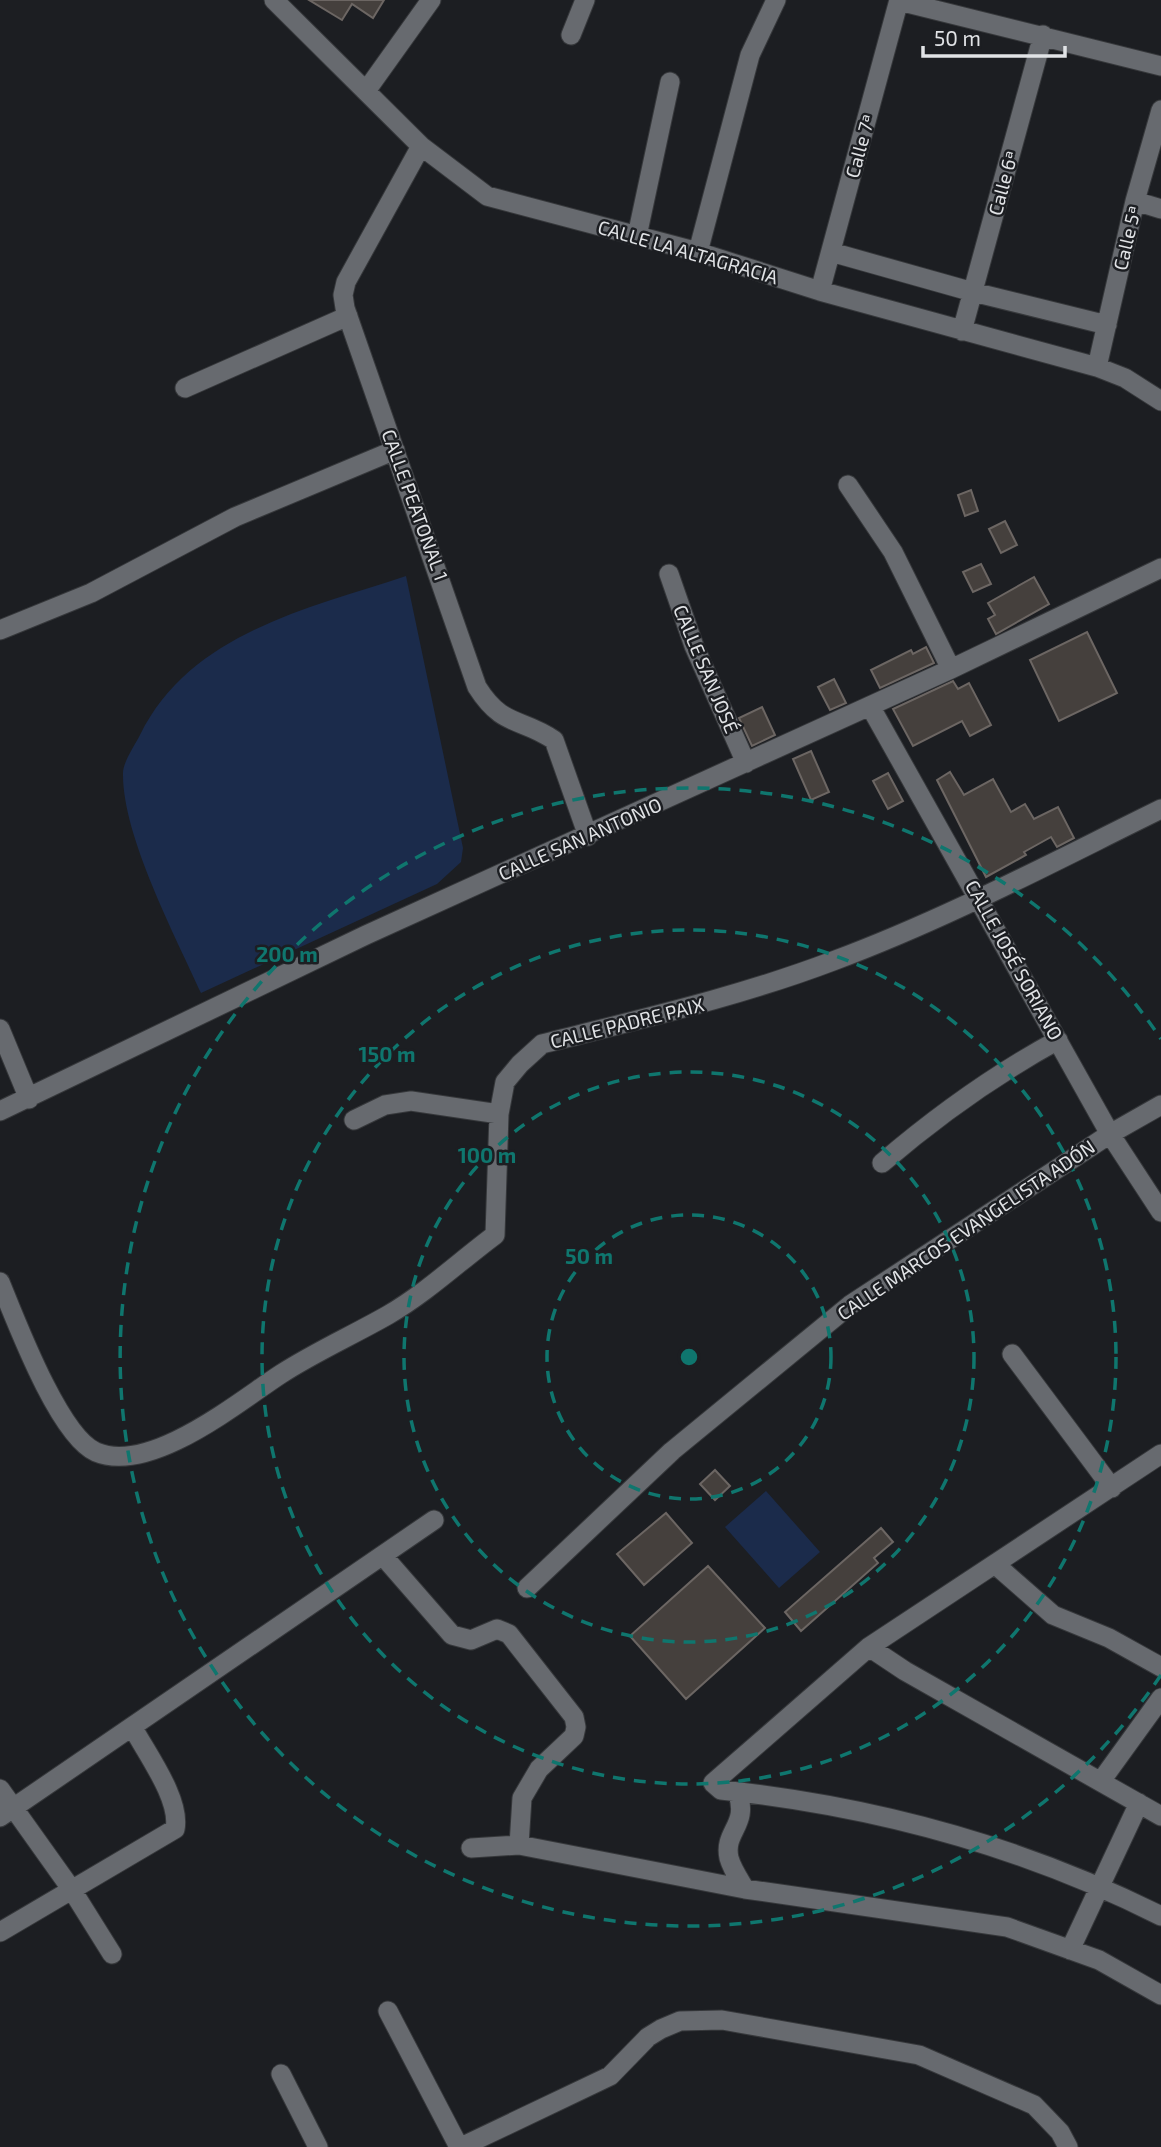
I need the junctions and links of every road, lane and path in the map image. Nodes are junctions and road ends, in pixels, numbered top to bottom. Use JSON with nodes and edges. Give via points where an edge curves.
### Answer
{"nodes":[{"id":1,"x":274,"y":0,"type":"edge"},
{"id":2,"x":431,"y":0,"type":"edge"},
{"id":3,"x":585,"y":0,"type":"edge"},
{"id":4,"x":776,"y":0,"type":"edge"},
{"id":5,"x":899,"y":1,"type":"edge"},
{"id":6,"x":571,"y":35,"type":"dead end"},
{"id":7,"x":1043,"y":35,"type":"junction"},
{"id":8,"x":1161,"y":66,"type":"edge"},
{"id":9,"x":670,"y":82,"type":"dead end"},
{"id":10,"x":366,"y":91,"type":"junction"},
{"id":11,"x":1161,"y":110,"type":"edge"},
{"id":12,"x":421,"y":146,"type":"junction"},
{"id":13,"x":1135,"y":201,"type":"junction"},
{"id":14,"x":1161,"y":209,"type":"edge"},
{"id":15,"x":637,"y":236,"type":"junction"},
{"id":16,"x":698,"y":252,"type":"junction"},
{"id":17,"x":831,"y":252,"type":"junction"},
{"id":18,"x":820,"y":291,"type":"junction"},
{"id":19,"x":973,"y":292,"type":"junction"},
{"id":20,"x":348,"y":316,"type":"junction"},
{"id":21,"x":1107,"y":325,"type":"junction"},
{"id":22,"x":962,"y":331,"type":"junction"},
{"id":23,"x":1097,"y":367,"type":"junction"},
{"id":24,"x":185,"y":388,"type":"dead end"},
{"id":25,"x":1161,"y":401,"type":"edge"},
{"id":26,"x":395,"y":450,"type":"junction"},
{"id":27,"x":848,"y":485,"type":"dead end"},
{"id":28,"x":1161,"y":568,"type":"edge"},
{"id":29,"x":669,"y":574,"type":"dead end"},
{"id":30,"x":0,"y":630,"type":"edge"},
{"id":31,"x":951,"y":669,"type":"junction"},
{"id":32,"x":870,"y":706,"type":"junction"},
{"id":33,"x":746,"y":763,"type":"junction"},
{"id":34,"x":1161,"y":810,"type":"edge"},
{"id":35,"x":588,"y":835,"type":"junction"},
{"id":36,"x":981,"y":898,"type":"junction"},
{"id":37,"x":0,"y":1030,"type":"edge"},
{"id":38,"x":1058,"y":1040,"type":"junction"},
{"id":39,"x":29,"y":1099,"type":"junction"},
{"id":40,"x":1161,"y":1105,"type":"edge"},
{"id":41,"x":0,"y":1111,"type":"edge"},
{"id":42,"x":499,"y":1114,"type":"junction"},
{"id":43,"x":354,"y":1120,"type":"dead end"},
{"id":44,"x":1110,"y":1134,"type":"junction"},
{"id":45,"x":882,"y":1163,"type":"dead end"},
{"id":46,"x":1161,"y":1212,"type":"edge"},
{"id":47,"x":0,"y":1282,"type":"edge"},
{"id":48,"x":1012,"y":1354,"type":"dead end"},
{"id":49,"x":1161,"y":1454,"type":"edge"},
{"id":50,"x":1112,"y":1488,"type":"junction"},
{"id":51,"x":434,"y":1520,"type":"dead end"},
{"id":52,"x":384,"y":1557,"type":"junction"},
{"id":53,"x":996,"y":1565,"type":"junction"},
{"id":54,"x":527,"y":1588,"type":"dead end"},
{"id":55,"x":869,"y":1647,"type":"junction"},
{"id":56,"x":1161,"y":1667,"type":"edge"},
{"id":57,"x":1161,"y":1698,"type":"edge"},
{"id":58,"x":133,"y":1728,"type":"junction"},
{"id":59,"x":1101,"y":1781,"type":"junction"},
{"id":60,"x":0,"y":1789,"type":"edge"},
{"id":61,"x":737,"y":1792,"type":"junction"},
{"id":62,"x":1139,"y":1803,"type":"junction"},
{"id":63,"x":6,"y":1813,"type":"edge"},
{"id":64,"x":1161,"y":1816,"type":"edge"},
{"id":65,"x":519,"y":1845,"type":"junction"},
{"id":66,"x":471,"y":1848,"type":"dead end"},
{"id":67,"x":745,"y":1889,"type":"junction"},
{"id":68,"x":1100,"y":1889,"type":"junction"},
{"id":69,"x":72,"y":1890,"type":"junction"},
{"id":70,"x":1161,"y":1916,"type":"edge"},
{"id":71,"x":0,"y":1932,"type":"edge"},
{"id":72,"x":1070,"y":1950,"type":"junction"},
{"id":73,"x":112,"y":1954,"type":"dead end"},
{"id":74,"x":1161,"y":1995,"type":"edge"},
{"id":75,"x":387,"y":2011,"type":"dead end"},
{"id":76,"x":281,"y":2074,"type":"dead end"},
{"id":77,"x":317,"y":2147,"type":"edge"},
{"id":78,"x":460,"y":2147,"type":"edge"},
{"id":79,"x":1068,"y":2147,"type":"edge"}],
"edges":[{"from":1,"to":10,"type":"street","name":"CALLE LA ALTAGRACIA"},
{"from":2,"to":10,"type":"street"},
{"from":3,"to":6,"type":"street"},
{"from":4,"to":16,"type":"street","via":[[750,55]]},
{"from":5,"to":7,"type":"street"},
{"from":5,"to":17,"type":"street","name":"Calle 7ª"},
{"from":7,"to":8,"type":"street"},
{"from":7,"to":19,"type":"street","name":"Calle 6ª"},
{"from":9,"to":15,"type":"street"},
{"from":10,"to":12,"type":"street","name":"CALLE LA ALTAGRACIA"},
{"from":11,"to":13,"type":"street","name":"Calle 5ª"},
{"from":12,"to":15,"type":"street","name":"CALLE LA ALTAGRACIA","via":[[487,196]]},
{"from":12,"to":20,"type":"street","name":"CALLE PEATONAL 1","via":[[346,282],[343,295]]},
{"from":13,"to":14,"type":"street"},
{"from":13,"to":21,"type":"street","name":"Calle 5ª"},
{"from":15,"to":16,"type":"street","name":"CALLE LA ALTAGRACIA"},
{"from":16,"to":18,"type":"street","name":"CALLE LA ALTAGRACIA"},
{"from":17,"to":18,"type":"street","name":"Calle 7ª"},
{"from":17,"to":19,"type":"street"},
{"from":18,"to":22,"type":"street","name":"CALLE LA ALTAGRACIA"},
{"from":19,"to":21,"type":"street"},
{"from":19,"to":22,"type":"street","name":"Calle 6ª"},
{"from":20,"to":24,"type":"street"},
{"from":20,"to":26,"type":"street","name":"CALLE PEATONAL 1"},
{"from":21,"to":23,"type":"street","name":"Calle 5ª"},
{"from":22,"to":23,"type":"street","name":"CALLE LA ALTAGRACIA"},
{"from":23,"to":25,"type":"street","name":"CALLE LA ALTAGRACIA"},
{"from":26,"to":30,"type":"street","via":[[235,517],[91,593]]},
{"from":26,"to":35,"type":"street","name":"CALLE PEATONAL 1","via":[[477,687],[490,708],[506,720],[554,740]]},
{"from":27,"to":31,"type":"street","via":[[892,552]]},
{"from":28,"to":31,"type":"street","name":"CALLE SAN ANTONIO"},
{"from":29,"to":33,"type":"street","name":"CALLE SAN JOSÉ","via":[[694,646]]},
{"from":31,"to":32,"type":"street","name":"CALLE SAN ANTONIO"},
{"from":32,"to":33,"type":"street","name":"CALLE SAN ANTONIO"},
{"from":32,"to":36,"type":"street","name":"CALLE JOSÉ SORIANO"},
{"from":33,"to":35,"type":"street","name":"CALLE SAN ANTONIO"},
{"from":34,"to":36,"type":"street","name":"CALLE PADRE PAIX"},
{"from":35,"to":39,"type":"street","name":"CALLE SAN ANTONIO","via":[[366,935]]},
{"from":36,"to":38,"type":"street","name":"CALLE JOSÉ SORIANO"},
{"from":36,"to":42,"type":"street","name":"CALLE PADRE PAIX","via":[[835,961],[730,997],[542,1044],[505,1082]]},
{"from":37,"to":39,"type":"street"},
{"from":38,"to":44,"type":"street","name":"CALLE JOSÉ SORIANO"},
{"from":38,"to":45,"type":"street","via":[[1000,1071]]},
{"from":39,"to":41,"type":"street","name":"CALLE SAN ANTONIO"},
{"from":40,"to":44,"type":"street","name":"CALLE MARCOS EVANGELISTA ADÓN"},
{"from":42,"to":43,"type":"street","via":[[411,1101],[386,1105]]},
{"from":42,"to":47,"type":"street","name":"CALLE PADRE PAIX","via":[[495,1235],[391,1313],[281,1374],[214,1422],[130,1458],[95,1451],[71,1430]]},
{"from":44,"to":46,"type":"street","name":"CALLE JOSÉ SORIANO"},
{"from":44,"to":54,"type":"street","name":"CALLE MARCOS EVANGELISTA ADÓN","via":[[850,1305],[672,1451]]},
{"from":48,"to":50,"type":"street"},
{"from":49,"to":50,"type":"street"},
{"from":50,"to":53,"type":"street"},
{"from":51,"to":52,"type":"street"},
{"from":52,"to":58,"type":"street"},
{"from":52,"to":65,"type":"street","via":[[452,1635],[471,1640],[497,1629],[509,1634],[573,1717],[574,1736],[539,1769],[522,1798]]},
{"from":53,"to":55,"type":"street"},
{"from":53,"to":56,"type":"street","via":[[1053,1615],[1109,1637]]},
{"from":55,"to":59,"type":"street"},
{"from":55,"to":61,"type":"street","via":[[713,1781],[716,1788]]},
{"from":57,"to":59,"type":"street"},
{"from":58,"to":63,"type":"street"},
{"from":58,"to":69,"type":"street","via":[[174,1803],[175,1829]]},
{"from":59,"to":62,"type":"street"},
{"from":60,"to":63,"type":"street"},
{"from":61,"to":67,"type":"street","via":[[741,1819],[731,1835],[728,1856]]},
{"from":61,"to":68,"type":"street","via":[[862,1812],[994,1846]]},
{"from":62,"to":64,"type":"street"},
{"from":62,"to":68,"type":"street"},
{"from":63,"to":69,"type":"street"},
{"from":65,"to":66,"type":"street"},
{"from":65,"to":67,"type":"street"},
{"from":67,"to":72,"type":"street","via":[[1007,1927]]},
{"from":68,"to":70,"type":"street"},
{"from":68,"to":72,"type":"street"},
{"from":69,"to":71,"type":"street"},
{"from":69,"to":73,"type":"street"},
{"from":72,"to":74,"type":"street","via":[[1099,1960]]},
{"from":75,"to":78,"type":"street"},
{"from":76,"to":77,"type":"street"},
{"from":78,"to":79,"type":"street","via":[[610,2076],[648,2036],[661,2029],[680,2021],[722,2020],[919,2055],[1034,2105]]}]}
